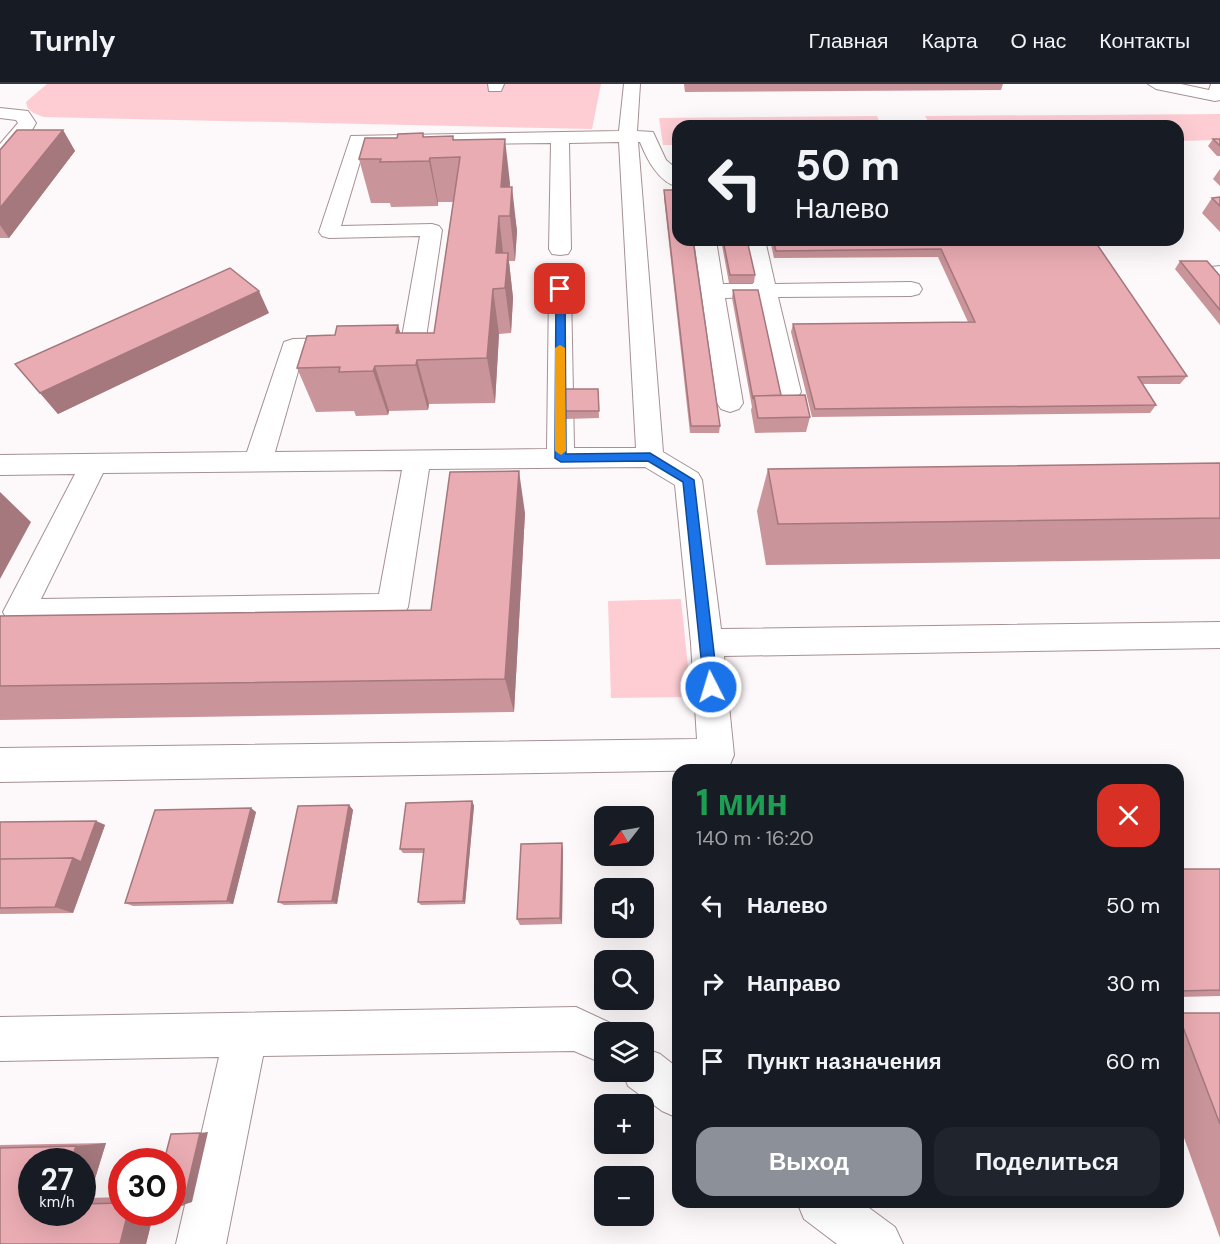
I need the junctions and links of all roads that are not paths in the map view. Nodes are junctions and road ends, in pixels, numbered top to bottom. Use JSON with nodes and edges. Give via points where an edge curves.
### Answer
{"nodes":[{"id":1,"x":632,"y":84,"type":"edge"},
{"id":2,"x":1156,"y":84,"type":"edge"},
{"id":3,"x":1219,"y":84,"type":"edge"},
{"id":4,"x":0,"y":112,"type":"edge"},
{"id":5,"x":628,"y":135,"type":"junction"},
{"id":6,"x":560,"y":136,"type":"junction"},
{"id":7,"x":0,"y":154,"type":"edge"},
{"id":8,"x":672,"y":175,"type":"edge"},
{"id":9,"x":706,"y":246,"type":"edge"},
{"id":10,"x":755,"y":246,"type":"edge"},
{"id":11,"x":560,"y":249,"type":"dead end"},
{"id":12,"x":560,"y":289,"type":"dead end"},
{"id":13,"x":911,"y":289,"type":"dead end"},
{"id":14,"x":765,"y":290,"type":"junction"},
{"id":15,"x":713,"y":291,"type":"junction"},
{"id":16,"x":788,"y":392,"type":"dead end"},
{"id":17,"x":730,"y":403,"type":"dead end"},
{"id":18,"x":650,"y":457,"type":"junction"},
{"id":19,"x":561,"y":458,"type":"junction"},
{"id":20,"x":417,"y":460,"type":"junction"},
{"id":21,"x":258,"y":462,"type":"junction"},
{"id":22,"x":94,"y":464,"type":"junction"},
{"id":23,"x":0,"y":465,"type":"edge"},
{"id":24,"x":1220,"y":636,"type":"edge"},
{"id":25,"x":707,"y":643,"type":"junction"},
{"id":26,"x":0,"y":765,"type":"edge"},
{"id":27,"x":246,"y":1035,"type":"junction"},
{"id":28,"x":594,"y":1037,"type":"edge"},
{"id":29,"x":1,"y":1042,"type":"edge"},
{"id":30,"x":654,"y":1077,"type":"edge"},
{"id":31,"x":672,"y":1091,"type":"edge"},
{"id":32,"x":829,"y":1208,"type":"edge"},
{"id":33,"x":201,"y":1244,"type":"edge"},
{"id":34,"x":878,"y":1244,"type":"edge"}],
"edges":[{"from":1,"to":5,"type":"street"},
{"from":2,"to":3,"type":"street","via":[[1215,96]]},
{"from":4,"to":7,"type":"street","via":[[22,115],[27,123]]},
{"from":5,"to":6,"type":"street"},
{"from":5,"to":8,"type":"street","via":[[647,136],[658,162]]},
{"from":5,"to":18,"type":"street"},
{"from":6,"to":11,"type":"street"},
{"from":6,"to":21,"type":"street","via":[[357,140],[329,232],[432,230],[413,344],[293,347]]},
{"from":9,"to":15,"type":"street"},
{"from":10,"to":14,"type":"street"},
{"from":12,"to":19,"type":"street"},
{"from":13,"to":14,"type":"street"},
{"from":14,"to":15,"type":"street"},
{"from":14,"to":16,"type":"street"},
{"from":15,"to":17,"type":"street"},
{"from":18,"to":19,"type":"street"},
{"from":18,"to":25,"type":"street","via":[[688,480]]},
{"from":19,"to":20,"type":"street"},
{"from":20,"to":21,"type":"street"},
{"from":20,"to":22,"type":"street","via":[[392,607],[19,612]]},
{"from":21,"to":22,"type":"street"},
{"from":22,"to":23,"type":"street"},
{"from":24,"to":25,"type":"street"},
{"from":25,"to":26,"type":"street","via":[[716,755]]},
{"from":27,"to":28,"type":"street","via":[[576,1029]]},
{"from":27,"to":29,"type":"street"},
{"from":27,"to":33,"type":"street"},
{"from":30,"to":31,"type":"street"},
{"from":32,"to":34,"type":"street"}]}
